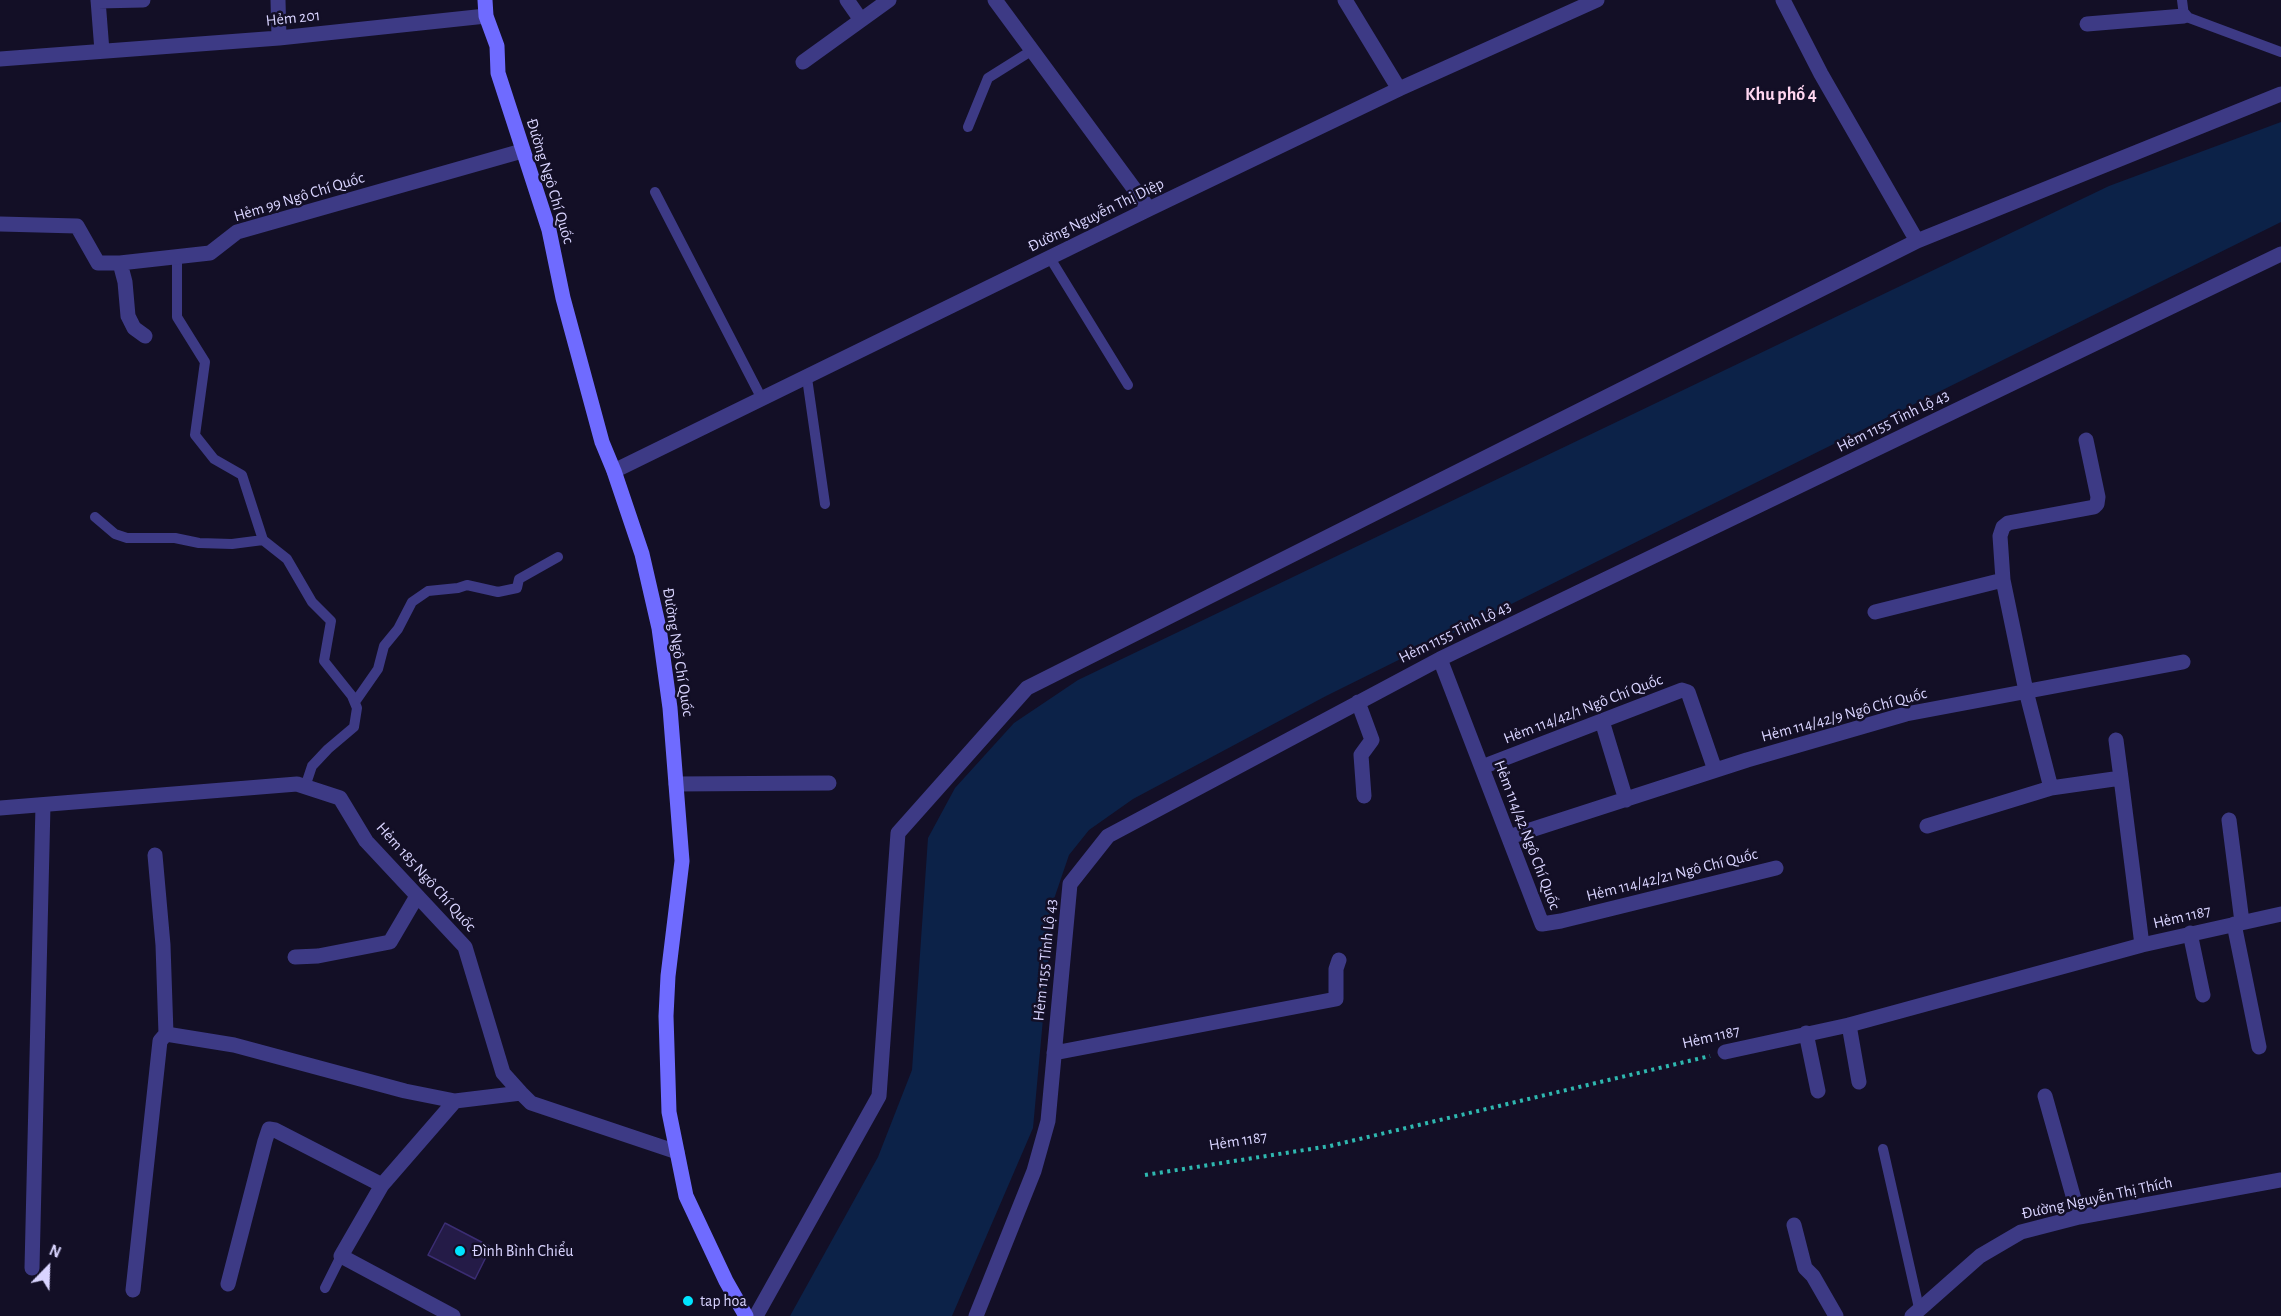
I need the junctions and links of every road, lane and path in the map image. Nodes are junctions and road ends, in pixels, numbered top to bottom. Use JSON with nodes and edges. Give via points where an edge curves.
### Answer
{"nodes":[{"id":1,"x":143,"y":0,"type":"edge"},
{"id":2,"x":278,"y":0,"type":"edge"},
{"id":3,"x":485,"y":0,"type":"edge"},
{"id":4,"x":847,"y":0,"type":"edge"},
{"id":5,"x":889,"y":0,"type":"edge"},
{"id":6,"x":994,"y":0,"type":"edge"},
{"id":7,"x":1345,"y":0,"type":"edge"},
{"id":8,"x":1597,"y":0,"type":"edge"},
{"id":9,"x":1783,"y":0,"type":"edge"},
{"id":10,"x":98,"y":1,"type":"edge"},
{"id":11,"x":2183,"y":8,"type":"edge"},
{"id":12,"x":486,"y":16,"type":"junction"},
{"id":13,"x":861,"y":20,"type":"junction"},
{"id":14,"x":2087,"y":24,"type":"dead end"},
{"id":15,"x":279,"y":38,"type":"junction"},
{"id":16,"x":102,"y":51,"type":"junction"},
{"id":17,"x":1031,"y":51,"type":"junction"},
{"id":18,"x":2281,"y":52,"type":"edge"},
{"id":19,"x":0,"y":58,"type":"edge"},
{"id":20,"x":803,"y":62,"type":"dead end"},
{"id":21,"x":1399,"y":89,"type":"junction"},
{"id":22,"x":2281,"y":94,"type":"edge"},
{"id":23,"x":968,"y":127,"type":"dead end"},
{"id":24,"x":522,"y":151,"type":"junction"},
{"id":25,"x":655,"y":192,"type":"dead end"},
{"id":26,"x":1149,"y":209,"type":"junction"},
{"id":27,"x":0,"y":224,"type":"edge"},
{"id":28,"x":1917,"y":241,"type":"junction"},
{"id":29,"x":2281,"y":254,"type":"edge"},
{"id":30,"x":177,"y":256,"type":"junction"},
{"id":31,"x":1050,"y":258,"type":"junction"},
{"id":32,"x":120,"y":263,"type":"junction"},
{"id":33,"x":145,"y":336,"type":"dead end"},
{"id":34,"x":807,"y":378,"type":"junction"},
{"id":35,"x":1128,"y":385,"type":"dead end"},
{"id":36,"x":762,"y":399,"type":"junction"},
{"id":37,"x":2086,"y":440,"type":"dead end"},
{"id":38,"x":614,"y":471,"type":"junction"},
{"id":39,"x":825,"y":504,"type":"dead end"},
{"id":40,"x":95,"y":518,"type":"dead end"},
{"id":41,"x":263,"y":540,"type":"junction"},
{"id":42,"x":558,"y":557,"type":"dead end"},
{"id":43,"x":2003,"y":580,"type":"junction"},
{"id":44,"x":1875,"y":612,"type":"dead end"},
{"id":45,"x":1440,"y":659,"type":"junction"},
{"id":46,"x":2183,"y":662,"type":"dead end"},
{"id":47,"x":2026,"y":691,"type":"junction"},
{"id":48,"x":355,"y":702,"type":"junction"},
{"id":49,"x":1358,"y":702,"type":"junction"},
{"id":50,"x":1602,"y":721,"type":"junction"},
{"id":51,"x":2116,"y":740,"type":"dead end"},
{"id":52,"x":1482,"y":767,"type":"junction"},
{"id":53,"x":1715,"y":770,"type":"junction"},
{"id":54,"x":2121,"y":777,"type":"junction"},
{"id":55,"x":830,"y":783,"type":"dead end"},
{"id":56,"x":676,"y":784,"type":"junction"},
{"id":57,"x":305,"y":787,"type":"junction"},
{"id":58,"x":2051,"y":788,"type":"junction"},
{"id":59,"x":1364,"y":796,"type":"dead end"},
{"id":60,"x":1626,"y":800,"type":"junction"},
{"id":61,"x":44,"y":805,"type":"junction"},
{"id":62,"x":0,"y":808,"type":"edge"},
{"id":63,"x":2229,"y":820,"type":"dead end"},
{"id":64,"x":1927,"y":826,"type":"dead end"},
{"id":65,"x":1509,"y":837,"type":"junction"},
{"id":66,"x":155,"y":855,"type":"dead end"},
{"id":67,"x":1776,"y":868,"type":"dead end"},
{"id":68,"x":417,"y":896,"type":"junction"},
{"id":69,"x":2281,"y":914,"type":"edge"},
{"id":70,"x":2238,"y":923,"type":"junction"},
{"id":71,"x":1542,"y":924,"type":"joint"},
{"id":72,"x":2190,"y":933,"type":"junction"},
{"id":73,"x":2142,"y":945,"type":"junction"},
{"id":74,"x":295,"y":957,"type":"dead end"},
{"id":75,"x":1339,"y":960,"type":"dead end"},
{"id":76,"x":2203,"y":995,"type":"dead end"},
{"id":77,"x":1849,"y":1025,"type":"junction"},
{"id":78,"x":1806,"y":1033,"type":"junction"},
{"id":79,"x":166,"y":1034,"type":"junction"},
{"id":80,"x":2259,"y":1047,"type":"dead end"},
{"id":81,"x":1725,"y":1052,"type":"joint"},
{"id":82,"x":1054,"y":1053,"type":"junction"},
{"id":83,"x":1859,"y":1082,"type":"dead end"},
{"id":84,"x":1818,"y":1091,"type":"dead end"},
{"id":85,"x":521,"y":1093,"type":"junction"},
{"id":86,"x":2045,"y":1096,"type":"dead end"},
{"id":87,"x":455,"y":1101,"type":"junction"},
{"id":88,"x":1883,"y":1149,"type":"dead end"},
{"id":89,"x":677,"y":1152,"type":"junction"},
{"id":90,"x":1145,"y":1175,"type":"dead end"},
{"id":91,"x":2281,"y":1180,"type":"edge"},
{"id":92,"x":382,"y":1185,"type":"junction"},
{"id":93,"x":2079,"y":1218,"type":"junction"},
{"id":94,"x":1794,"y":1225,"type":"dead end"},
{"id":95,"x":341,"y":1256,"type":"junction"},
{"id":96,"x":32,"y":1268,"type":"dead end"},
{"id":97,"x":228,"y":1284,"type":"dead end"},
{"id":98,"x":325,"y":1288,"type":"dead end"},
{"id":99,"x":133,"y":1290,"type":"dead end"},
{"id":100,"x":1915,"y":1312,"type":"edge"},
{"id":101,"x":453,"y":1316,"type":"edge"},
{"id":102,"x":746,"y":1316,"type":"edge"},
{"id":103,"x":756,"y":1316,"type":"edge"},
{"id":104,"x":976,"y":1316,"type":"edge"},
{"id":105,"x":1836,"y":1316,"type":"edge"}],
"edges":[{"from":1,"to":10,"type":"street"},
{"from":2,"to":15,"type":"street"},
{"from":3,"to":12,"type":"main road","name":"Đường Ngô Chí Quốc"},
{"from":4,"to":13,"type":"street"},
{"from":5,"to":13,"type":"street"},
{"from":6,"to":17,"type":"street"},
{"from":7,"to":21,"type":"street"},
{"from":8,"to":21,"type":"street","name":"Đường Nguyễn Thị Diệp"},
{"from":9,"to":28,"type":"street"},
{"from":10,"to":16,"type":"street"},
{"from":11,"to":14,"type":"street"},
{"from":11,"to":18,"type":"lane"},
{"from":12,"to":15,"type":"street","name":"Hẻm 201"},
{"from":12,"to":24,"type":"main road","name":"Đường Ngô Chí Quốc","via":[[497,46],[498,73]]},
{"from":13,"to":20,"type":"street"},
{"from":15,"to":16,"type":"street","name":"Hẻm 201"},
{"from":16,"to":19,"type":"street","name":"Hẻm 201"},
{"from":17,"to":23,"type":"lane","via":[[988,78]]},
{"from":17,"to":26,"type":"street"},
{"from":21,"to":26,"type":"street","name":"Đường Nguyễn Thị Diệp"},
{"from":22,"to":28,"type":"street"},
{"from":24,"to":30,"type":"street","name":"Hẻm 99 Ngô Chí Quốc","via":[[237,232],[210,253]]},
{"from":24,"to":38,"type":"main road","name":"Đường Ngô Chí Quốc","via":[[549,230],[563,298],[602,442]]},
{"from":25,"to":36,"type":"lane"},
{"from":26,"to":31,"type":"street","name":"Đường Nguyễn Thị Diệp"},
{"from":27,"to":32,"type":"street","name":"Hẻm 99 Ngô Chí Quốc","via":[[77,225],[98,263]]},
{"from":28,"to":103,"type":"street","via":[[1027,688],[898,833],[879,1096]]},
{"from":29,"to":45,"type":"street","name":"Hẻm 1155 Tỉnh Lộ 43"},
{"from":30,"to":32,"type":"street","name":"Hẻm 99 Ngô Chí Quốc"},
{"from":30,"to":41,"type":"lane","via":[[177,317],[206,362],[195,435],[214,459],[242,475]]},
{"from":31,"to":34,"type":"street","name":"Đường Nguyễn Thị Diệp"},
{"from":31,"to":35,"type":"lane"},
{"from":32,"to":33,"type":"street","via":[[128,316],[134,328]]},
{"from":34,"to":36,"type":"street","name":"Đường Nguyễn Thị Diệp"},
{"from":34,"to":39,"type":"lane"},
{"from":36,"to":38,"type":"street","name":"Đường Nguyễn Thị Diệp"},
{"from":37,"to":43,"type":"street","via":[[2097,504],[2003,527]]},
{"from":38,"to":56,"type":"main road","name":"Đường Ngô Chí Quốc","via":[[642,554],[658,628]]},
{"from":40,"to":41,"type":"lane","via":[[127,538],[232,544]]},
{"from":41,"to":48,"type":"lane","via":[[287,559],[312,602],[331,621],[324,661]]},
{"from":42,"to":48,"type":"lane","via":[[519,579],[517,588],[498,592],[467,585],[428,591],[412,602],[384,646],[378,669]]},
{"from":43,"to":44,"type":"street"},
{"from":43,"to":47,"type":"street"},
{"from":45,"to":49,"type":"street","name":"Hẻm 1155 Tỉnh Lộ 43"},
{"from":45,"to":52,"type":"street","name":"Hẻm 114/42 Ngô Chí Quốc"},
{"from":46,"to":47,"type":"street","name":"Hẻm 114/42/9 Ngô Chí Quốc"},
{"from":47,"to":53,"type":"street","name":"Hẻm 114/42/9 Ngô Chí Quốc","via":[[1906,714]]},
{"from":47,"to":58,"type":"street"},
{"from":48,"to":57,"type":"lane","via":[[354,727],[312,766]]},
{"from":49,"to":59,"type":"street","via":[[1372,740],[1360,754]]},
{"from":49,"to":82,"type":"street","name":"Hẻm 1155 Tỉnh Lộ 43","via":[[1108,836],[1070,884]]},
{"from":50,"to":52,"type":"street","name":"Hẻm 114/42/1 Ngô Chí Quốc"},
{"from":50,"to":53,"type":"street","name":"Hẻm 114/42/1 Ngô Chí Quốc","via":[[1682,690],[1688,692]]},
{"from":50,"to":60,"type":"street"},
{"from":51,"to":54,"type":"street"},
{"from":52,"to":65,"type":"street","name":"Hẻm 114/42 Ngô Chí Quốc"},
{"from":53,"to":60,"type":"street","name":"Hẻm 114/42/9 Ngô Chí Quốc"},
{"from":54,"to":58,"type":"street"},
{"from":54,"to":73,"type":"street"},
{"from":55,"to":56,"type":"street"},
{"from":56,"to":89,"type":"main road","name":"Đường Ngô Chí Quốc","via":[[682,861],[666,1016],[669,1113]]},
{"from":57,"to":61,"type":"street","name":"Hẻm 185 Ngô Chí Quốc","via":[[297,784]]},
{"from":57,"to":68,"type":"street","name":"Hẻm 185 Ngô Chí Quốc","via":[[340,798],[366,841]]},
{"from":58,"to":64,"type":"street"},
{"from":60,"to":65,"type":"street","name":"Hẻm 114/42/9 Ngô Chí Quốc"},
{"from":61,"to":62,"type":"street","name":"Hẻm 185 Ngô Chí Quốc"},
{"from":61,"to":96,"type":"street"},
{"from":63,"to":70,"type":"street"},
{"from":65,"to":71,"type":"street","name":"Hẻm 114/42 Ngô Chí Quốc"},
{"from":66,"to":79,"type":"street"},
{"from":67,"to":71,"type":"street","name":"Hẻm 114/42/21 Ngô Chí Quốc"},
{"from":68,"to":74,"type":"street","via":[[390,942]]},
{"from":68,"to":85,"type":"street","name":"Hẻm 185 Ngô Chí Quốc","via":[[465,947],[502,1073]]},
{"from":69,"to":70,"type":"street","name":"Hẻm 1187"},
{"from":70,"to":72,"type":"street","name":"Hẻm 1187"},
{"from":70,"to":80,"type":"street"},
{"from":72,"to":73,"type":"street","name":"Hẻm 1187"},
{"from":72,"to":76,"type":"street"},
{"from":73,"to":77,"type":"street","name":"Hẻm 1187"},
{"from":75,"to":82,"type":"street","via":[[1336,999]]},
{"from":77,"to":78,"type":"street","name":"Hẻm 1187"},
{"from":77,"to":83,"type":"street"},
{"from":78,"to":81,"type":"street","name":"Hẻm 1187"},
{"from":78,"to":84,"type":"street"},
{"from":79,"to":87,"type":"street","via":[[234,1045]]},
{"from":79,"to":99,"type":"street","via":[[160,1041]]},
{"from":81,"to":90,"type":"path","name":"Hẻm 1187","via":[[1330,1146]]},
{"from":82,"to":104,"type":"street","name":"Hẻm 1155 Tỉnh Lộ 43","via":[[1047,1121],[1034,1172]]},
{"from":85,"to":87,"type":"street"},
{"from":85,"to":89,"type":"street","name":"Hẻm 185 Ngô Chí Quốc","via":[[531,1103]]},
{"from":86,"to":93,"type":"street"},
{"from":87,"to":92,"type":"street"},
{"from":88,"to":100,"type":"lane"},
{"from":89,"to":102,"type":"main road","name":"Đường Ngô Chí Quốc","via":[[686,1196]]},
{"from":91,"to":93,"type":"street","name":"Đường Nguyễn Thị Thích"},
{"from":92,"to":95,"type":"street"},
{"from":92,"to":97,"type":"street","via":[[270,1129]]},
{"from":93,"to":100,"type":"street","name":"Đường Nguyễn Thị Thích","via":[[2021,1232],[1980,1256]]},
{"from":94,"to":105,"type":"street","via":[[1805,1268],[1814,1276]]},
{"from":95,"to":98,"type":"lane"},
{"from":95,"to":101,"type":"street"}]}
